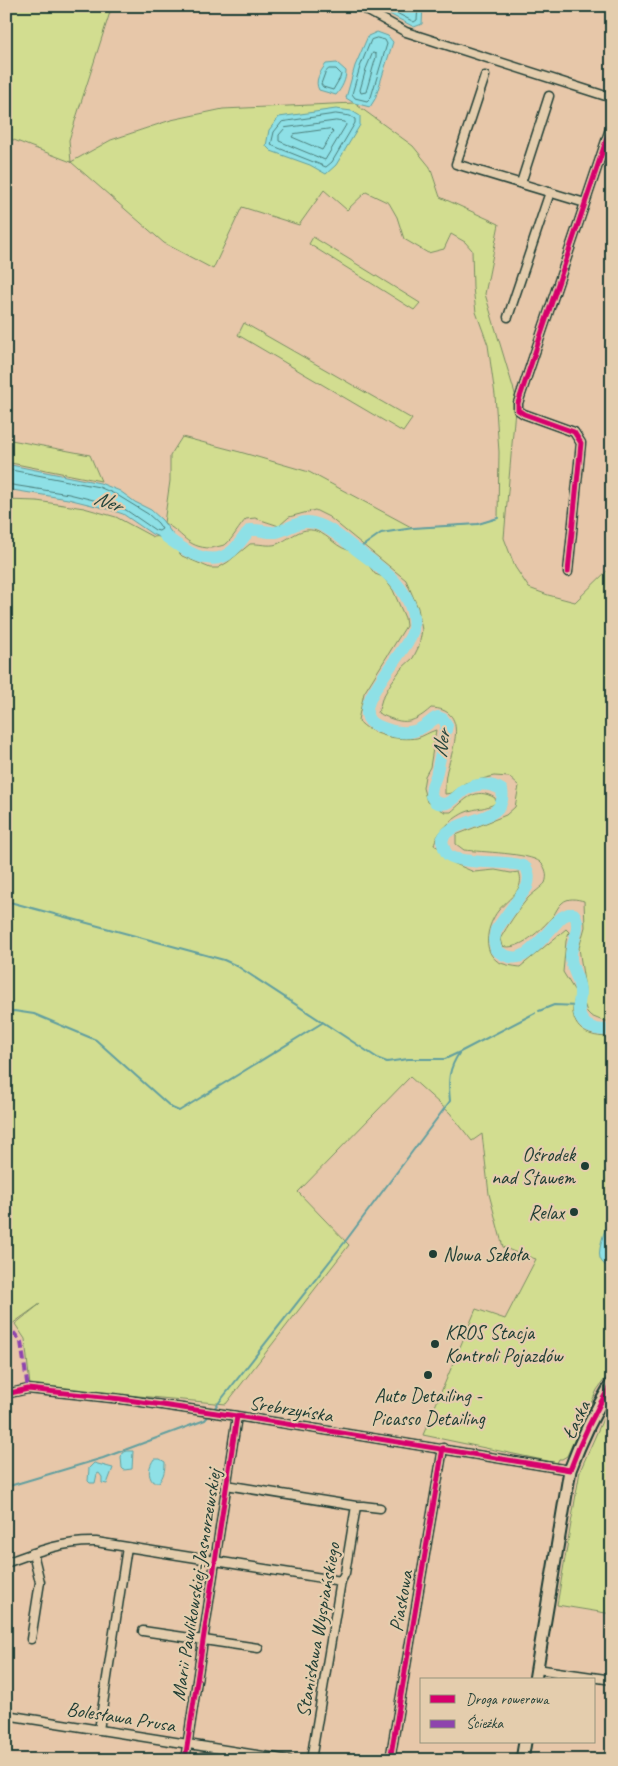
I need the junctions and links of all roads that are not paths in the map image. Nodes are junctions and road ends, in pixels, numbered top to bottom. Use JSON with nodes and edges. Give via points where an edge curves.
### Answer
{"nodes":[{"id":1,"x":359,"y":6,"type":"edge"},
{"id":2,"x":486,"y":76,"type":"dead end"},
{"id":3,"x":549,"y":96,"type":"dead end"},
{"id":4,"x":612,"y":98,"type":"edge"},
{"id":5,"x":612,"y":123,"type":"edge"},
{"id":6,"x":521,"y":183,"type":"junction"},
{"id":7,"x":550,"y":192,"type":"junction"},
{"id":8,"x":585,"y":202,"type":"junction"},
{"id":9,"x":508,"y":317,"type":"dead end"},
{"id":10,"x":568,"y":572,"type":"dead end"},
{"id":11,"x":612,"y":1383,"type":"edge"},
{"id":12,"x":6,"y":1394,"type":"edge"},
{"id":13,"x":237,"y":1416,"type":"junction"},
{"id":14,"x":443,"y":1448,"type":"junction"},
{"id":15,"x":570,"y":1470,"type":"junction"},
{"id":16,"x":226,"y":1486,"type":"junction"},
{"id":17,"x":356,"y":1506,"type":"junction"},
{"id":18,"x":380,"y":1508,"type":"dead end"},
{"id":19,"x":127,"y":1546,"type":"junction"},
{"id":20,"x":33,"y":1553,"type":"junction"},
{"id":21,"x":215,"y":1560,"type":"junction"},
{"id":22,"x":6,"y":1563,"type":"edge"},
{"id":23,"x":341,"y":1581,"type":"junction"},
{"id":24,"x":143,"y":1630,"type":"dead end"},
{"id":25,"x":30,"y":1639,"type":"dead end"},
{"id":26,"x":203,"y":1640,"type":"junction"},
{"id":27,"x":258,"y":1648,"type":"dead end"},
{"id":28,"x":536,"y":1674,"type":"edge"},
{"id":29,"x":587,"y":1678,"type":"edge"},
{"id":30,"x":596,"y":1679,"type":"edge"},
{"id":31,"x":612,"y":1680,"type":"edge"},
{"id":32,"x":6,"y":1715,"type":"edge"},
{"id":33,"x":99,"y":1730,"type":"junction"},
{"id":34,"x":187,"y":1744,"type":"junction"},
{"id":35,"x":525,"y":1744,"type":"edge"},
{"id":36,"x":185,"y":1760,"type":"edge"},
{"id":37,"x":289,"y":1760,"type":"edge"},
{"id":38,"x":311,"y":1760,"type":"edge"},
{"id":39,"x":390,"y":1760,"type":"edge"},
{"id":40,"x":522,"y":1760,"type":"edge"}],
"edges":[{"from":1,"to":4,"type":"street","via":[[406,32]]},
{"from":2,"to":6,"type":"street","via":[[456,164]]},
{"from":3,"to":6,"type":"street"},
{"from":5,"to":8,"type":"street"},
{"from":6,"to":7,"type":"street"},
{"from":7,"to":8,"type":"street"},
{"from":7,"to":9,"type":"street"},
{"from":8,"to":10,"type":"street","via":[[518,403],[518,410],[524,414],[574,432],[581,443]]},
{"from":11,"to":15,"type":"main road","name":"Łaska","via":[[600,1402]]},
{"from":12,"to":13,"type":"street","name":"Srebrzyńska","via":[[28,1389],[51,1390]]},
{"from":13,"to":14,"type":"street","name":"Srebrzyńska"},
{"from":13,"to":16,"type":"street","name":"Marii Pawlikowskiej-Jasnorzewskiej"},
{"from":14,"to":15,"type":"street","name":"Srebrzyńska"},
{"from":14,"to":39,"type":"street","name":"Piaskowa"},
{"from":15,"to":28,"type":"main road","name":"Łaska"},
{"from":16,"to":17,"type":"street"},
{"from":16,"to":21,"type":"street","name":"Marii Pawlikowskiej-Jasnorzewskiej"},
{"from":17,"to":18,"type":"street"},
{"from":17,"to":23,"type":"street","name":"Stanisława Wyspiańskiego"},
{"from":19,"to":20,"type":"street","via":[[83,1542]]},
{"from":19,"to":21,"type":"street"},
{"from":19,"to":33,"type":"street"},
{"from":20,"to":22,"type":"street"},
{"from":20,"to":25,"type":"street","via":[[40,1582]]},
{"from":21,"to":23,"type":"street"},
{"from":21,"to":26,"type":"street","name":"Marii Pawlikowskiej-Jasnorzewskiej"},
{"from":23,"to":38,"type":"street","name":"Stanisława Wyspiańskiego"},
{"from":24,"to":26,"type":"street"},
{"from":26,"to":27,"type":"street"},
{"from":26,"to":34,"type":"street","name":"Marii Pawlikowskiej-Jasnorzewskiej"},
{"from":28,"to":29,"type":"street"},
{"from":30,"to":31,"type":"street"},
{"from":32,"to":33,"type":"street","name":"Bolesława Prusa"},
{"from":33,"to":34,"type":"street","name":"Bolesława Prusa"},
{"from":34,"to":36,"type":"street","name":"Marii Pawlikowskiej-Jasnorzewskiej"},
{"from":34,"to":37,"type":"street","name":"Bolesława Prusa"},
{"from":35,"to":40,"type":"main road"}]}
